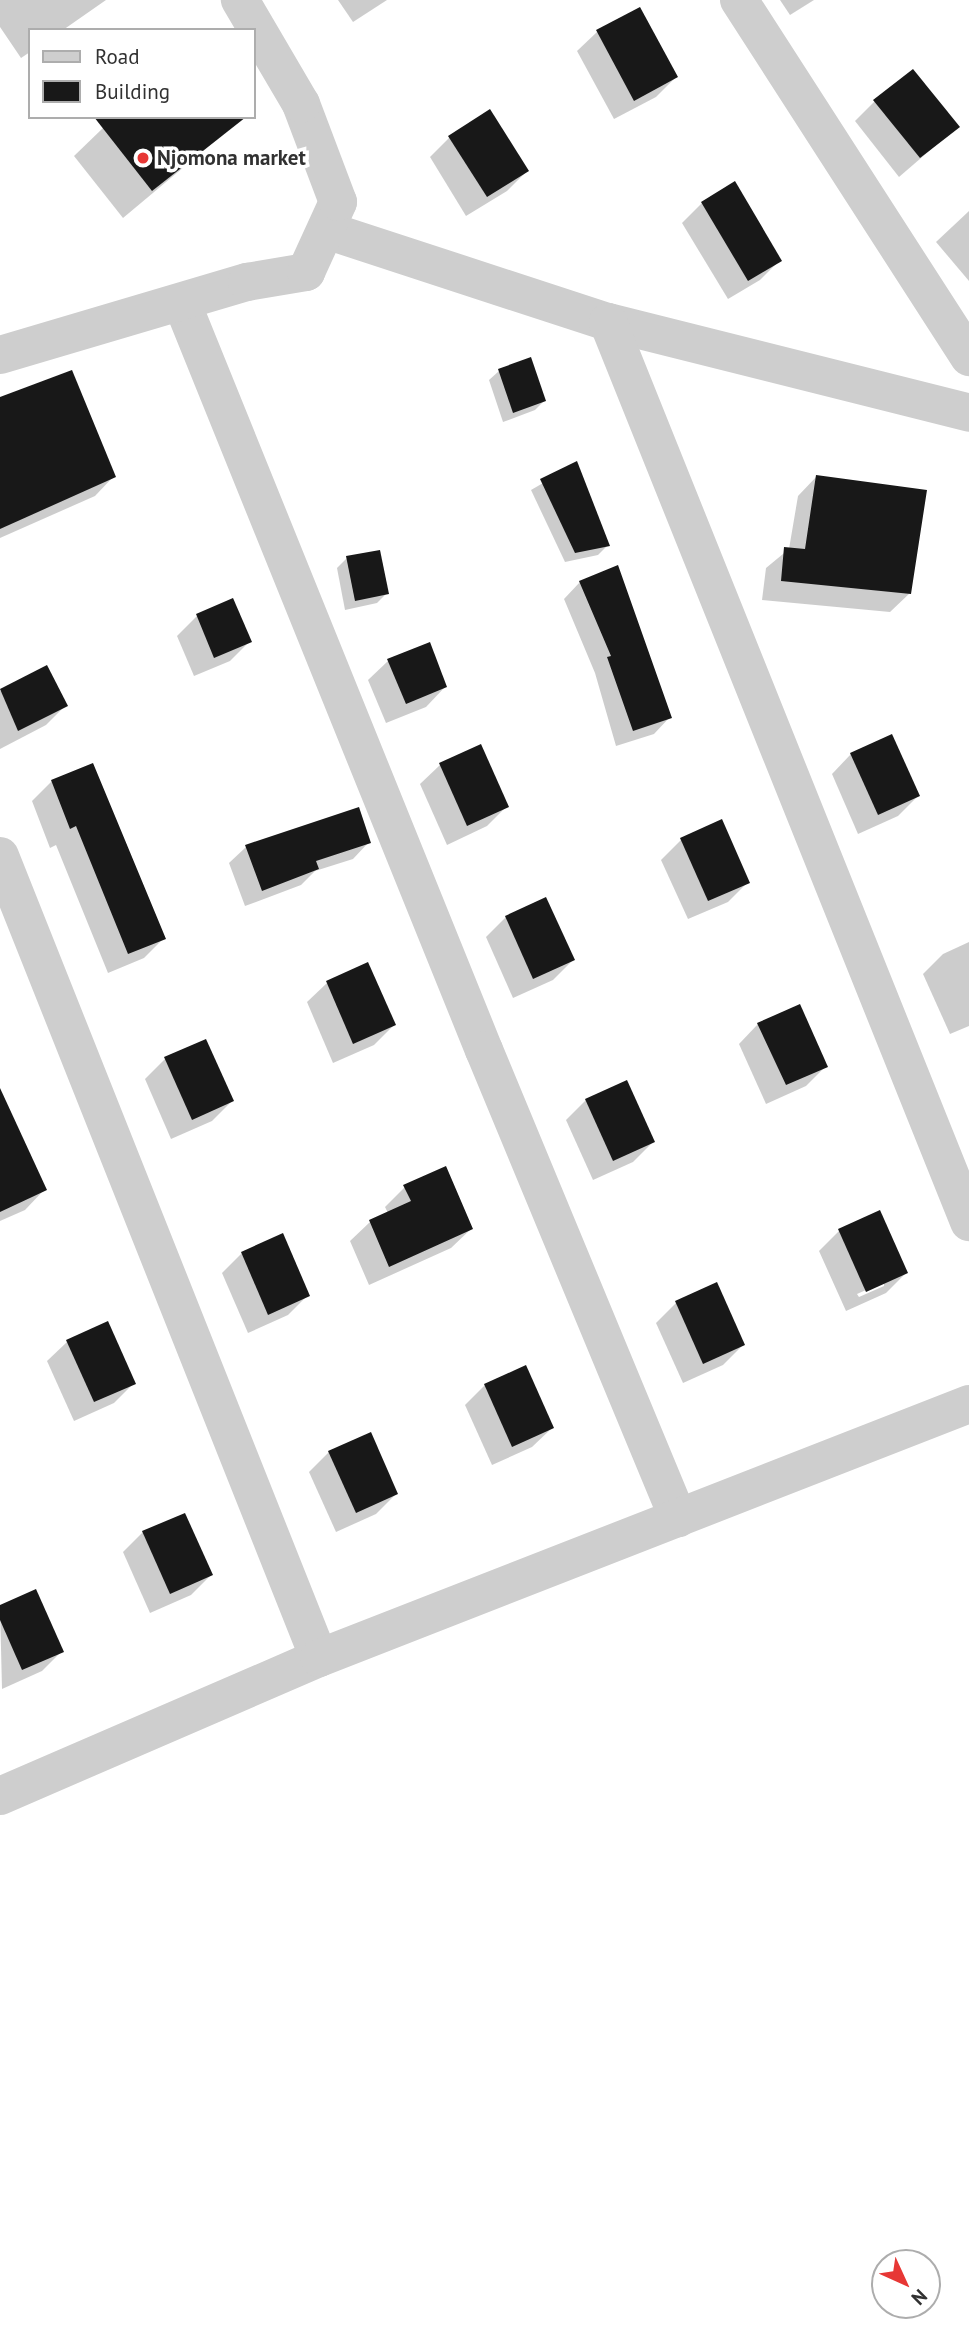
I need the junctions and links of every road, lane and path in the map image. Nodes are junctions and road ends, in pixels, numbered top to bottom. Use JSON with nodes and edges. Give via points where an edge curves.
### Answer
{"nodes":[{"id":1,"x":240,"y":0,"type":"edge"},
{"id":2,"x":738,"y":0,"type":"edge"},
{"id":3,"x":326,"y":230,"type":"junction"},
{"id":4,"x":182,"y":303,"type":"junction"},
{"id":5,"x":608,"y":322,"type":"junction"},
{"id":6,"x":0,"y":355,"type":"edge"},
{"id":7,"x":969,"y":356,"type":"edge"},
{"id":8,"x":969,"y":413,"type":"edge"},
{"id":9,"x":0,"y":856,"type":"edge"},
{"id":10,"x":969,"y":1222,"type":"edge"},
{"id":11,"x":969,"y":1404,"type":"edge"},
{"id":12,"x":678,"y":1518,"type":"junction"},
{"id":13,"x":319,"y":1658,"type":"junction"},
{"id":14,"x":0,"y":1796,"type":"edge"}],
"edges":[{"from":1,"to":3,"type":"lane","via":[[301,104],[338,202]]},
{"from":2,"to":7,"type":"lane"},
{"from":3,"to":4,"type":"lane","via":[[306,272],[247,282]]},
{"from":3,"to":5,"type":"lane"},
{"from":4,"to":6,"type":"lane"},
{"from":4,"to":12,"type":"lane"},
{"from":5,"to":8,"type":"lane"},
{"from":5,"to":10,"type":"lane"},
{"from":9,"to":13,"type":"lane"},
{"from":11,"to":12,"type":"lane"},
{"from":12,"to":13,"type":"lane"},
{"from":13,"to":14,"type":"lane"}]}
